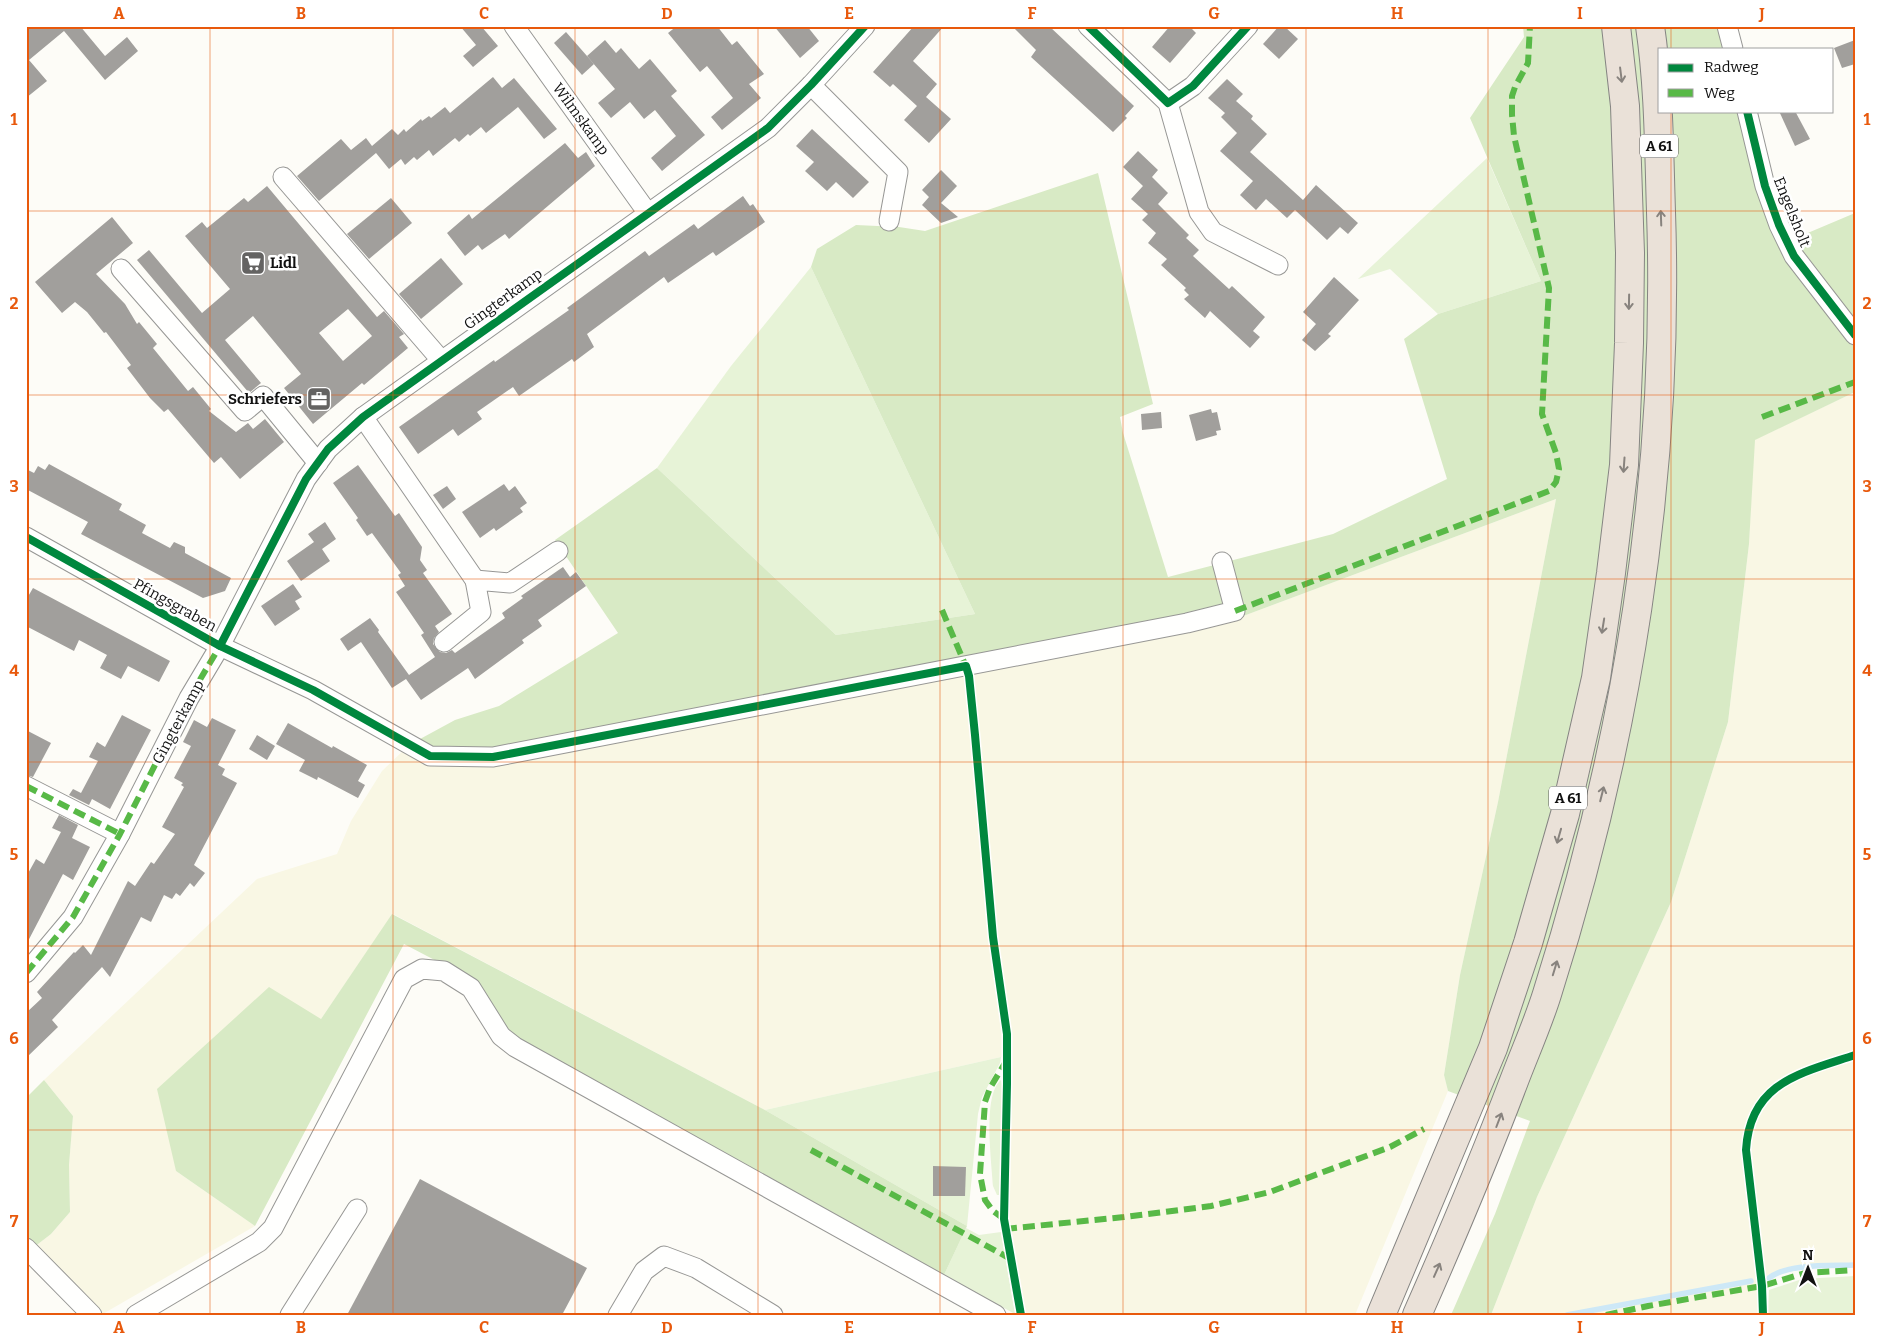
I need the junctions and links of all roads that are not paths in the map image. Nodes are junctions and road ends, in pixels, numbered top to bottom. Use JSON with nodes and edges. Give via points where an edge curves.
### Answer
{"nodes":[{"id":1,"x":514,"y":26,"type":"edge"},
{"id":2,"x":865,"y":26,"type":"edge"},
{"id":3,"x":1088,"y":26,"type":"edge"},
{"id":4,"x":1248,"y":26,"type":"edge"},
{"id":5,"x":1616,"y":26,"type":"edge"},
{"id":6,"x":1650,"y":26,"type":"edge"},
{"id":7,"x":1727,"y":26,"type":"edge"},
{"id":8,"x":1733,"y":48,"type":"edge"},
{"id":9,"x":811,"y":85,"type":"junction"},
{"id":10,"x":1168,"y":103,"type":"junction"},
{"id":11,"x":1747,"y":112,"type":"edge"},
{"id":12,"x":284,"y":177,"type":"dead end"},
{"id":13,"x":647,"y":212,"type":"junction"},
{"id":14,"x":890,"y":221,"type":"dead end"},
{"id":15,"x":1278,"y":265,"type":"dead end"},
{"id":16,"x":121,"y":269,"type":"dead end"},
{"id":17,"x":1855,"y":335,"type":"edge"},
{"id":18,"x":441,"y":360,"type":"junction"},
{"id":19,"x":362,"y":417,"type":"junction"},
{"id":20,"x":318,"y":463,"type":"junction"},
{"id":21,"x":26,"y":538,"type":"edge"},
{"id":22,"x":558,"y":551,"type":"dead end"},
{"id":23,"x":1222,"y":562,"type":"dead end"},
{"id":24,"x":474,"y":580,"type":"junction"},
{"id":25,"x":444,"y":642,"type":"dead end"},
{"id":26,"x":220,"y":646,"type":"junction"},
{"id":27,"x":26,"y":786,"type":"edge"},
{"id":28,"x":120,"y":834,"type":"junction"},
{"id":29,"x":26,"y":973,"type":"edge"},
{"id":30,"x":357,"y":1209,"type":"dead end"},
{"id":31,"x":26,"y":1248,"type":"edge"},
{"id":32,"x":92,"y":1315,"type":"edge"},
{"id":33,"x":136,"y":1315,"type":"edge"},
{"id":34,"x":290,"y":1315,"type":"edge"},
{"id":35,"x":618,"y":1315,"type":"edge"},
{"id":36,"x":773,"y":1315,"type":"edge"},
{"id":37,"x":996,"y":1315,"type":"edge"},
{"id":38,"x":1381,"y":1315,"type":"edge"},
{"id":39,"x":1417,"y":1315,"type":"edge"}],
"edges":[{"from":1,"to":13,"type":"street","name":"Wilmskamp"},
{"from":2,"to":9,"type":"street","name":"Gingterkamp"},
{"from":3,"to":10,"type":"street"},
{"from":4,"to":10,"type":"street","via":[[1193,86]]},
{"from":5,"to":38,"type":"highway","number":"A 61","one_way":true,"via":[[1625,106],[1630,253],[1628,352],[1624,465],[1596,678],[1565,814],[1528,943],[1493,1048]]},
{"from":39,"to":6,"type":"highway","number":"A 61","one_way":true,"via":[[1459,1221],[1546,996],[1581,878],[1616,734],[1651,494],[1660,376],[1662,257]]},
{"from":7,"to":8,"type":"street"},
{"from":9,"to":13,"type":"street","name":"Gingterkamp","via":[[768,128]]},
{"from":9,"to":14,"type":"street","via":[[898,172]]},
{"from":10,"to":15,"type":"street","via":[[1199,212],[1213,232]]},
{"from":11,"to":17,"type":"street","name":"Engelsholt","via":[[1765,186],[1779,225],[1794,256]]},
{"from":12,"to":18,"type":"street"},
{"from":13,"to":18,"type":"street","name":"Gingterkamp"},
{"from":16,"to":20,"type":"street","via":[[245,411],[263,396]]},
{"from":18,"to":19,"type":"street","name":"Gingterkamp"},
{"from":19,"to":20,"type":"street","name":"Gingterkamp","via":[[328,448]]},
{"from":19,"to":24,"type":"street"},
{"from":20,"to":26,"type":"street","name":"Gingterkamp","via":[[306,479]]},
{"from":21,"to":26,"type":"street","name":"Pfingsgraben"},
{"from":22,"to":24,"type":"street","via":[[510,583]]},
{"from":23,"to":26,"type":"street","name":"Pfingsgraben","via":[[1235,611],[1187,623],[493,757],[430,756],[313,690]]},
{"from":24,"to":25,"type":"street","via":[[481,612]]},
{"from":26,"to":28,"type":"street","name":"Gingterkamp","via":[[189,698]]},
{"from":27,"to":28,"type":"street"},
{"from":28,"to":29,"type":"street","name":"Gingterkamp","via":[[73,917]]},
{"from":30,"to":34,"type":"street"},
{"from":31,"to":32,"type":"street"},
{"from":33,"to":37,"type":"street","via":[[259,1242],[273,1228],[404,978],[422,969],[444,971],[471,988],[501,1036],[515,1047]]},
{"from":35,"to":36,"type":"street","via":[[644,1271],[664,1256],[696,1268]]}]}
